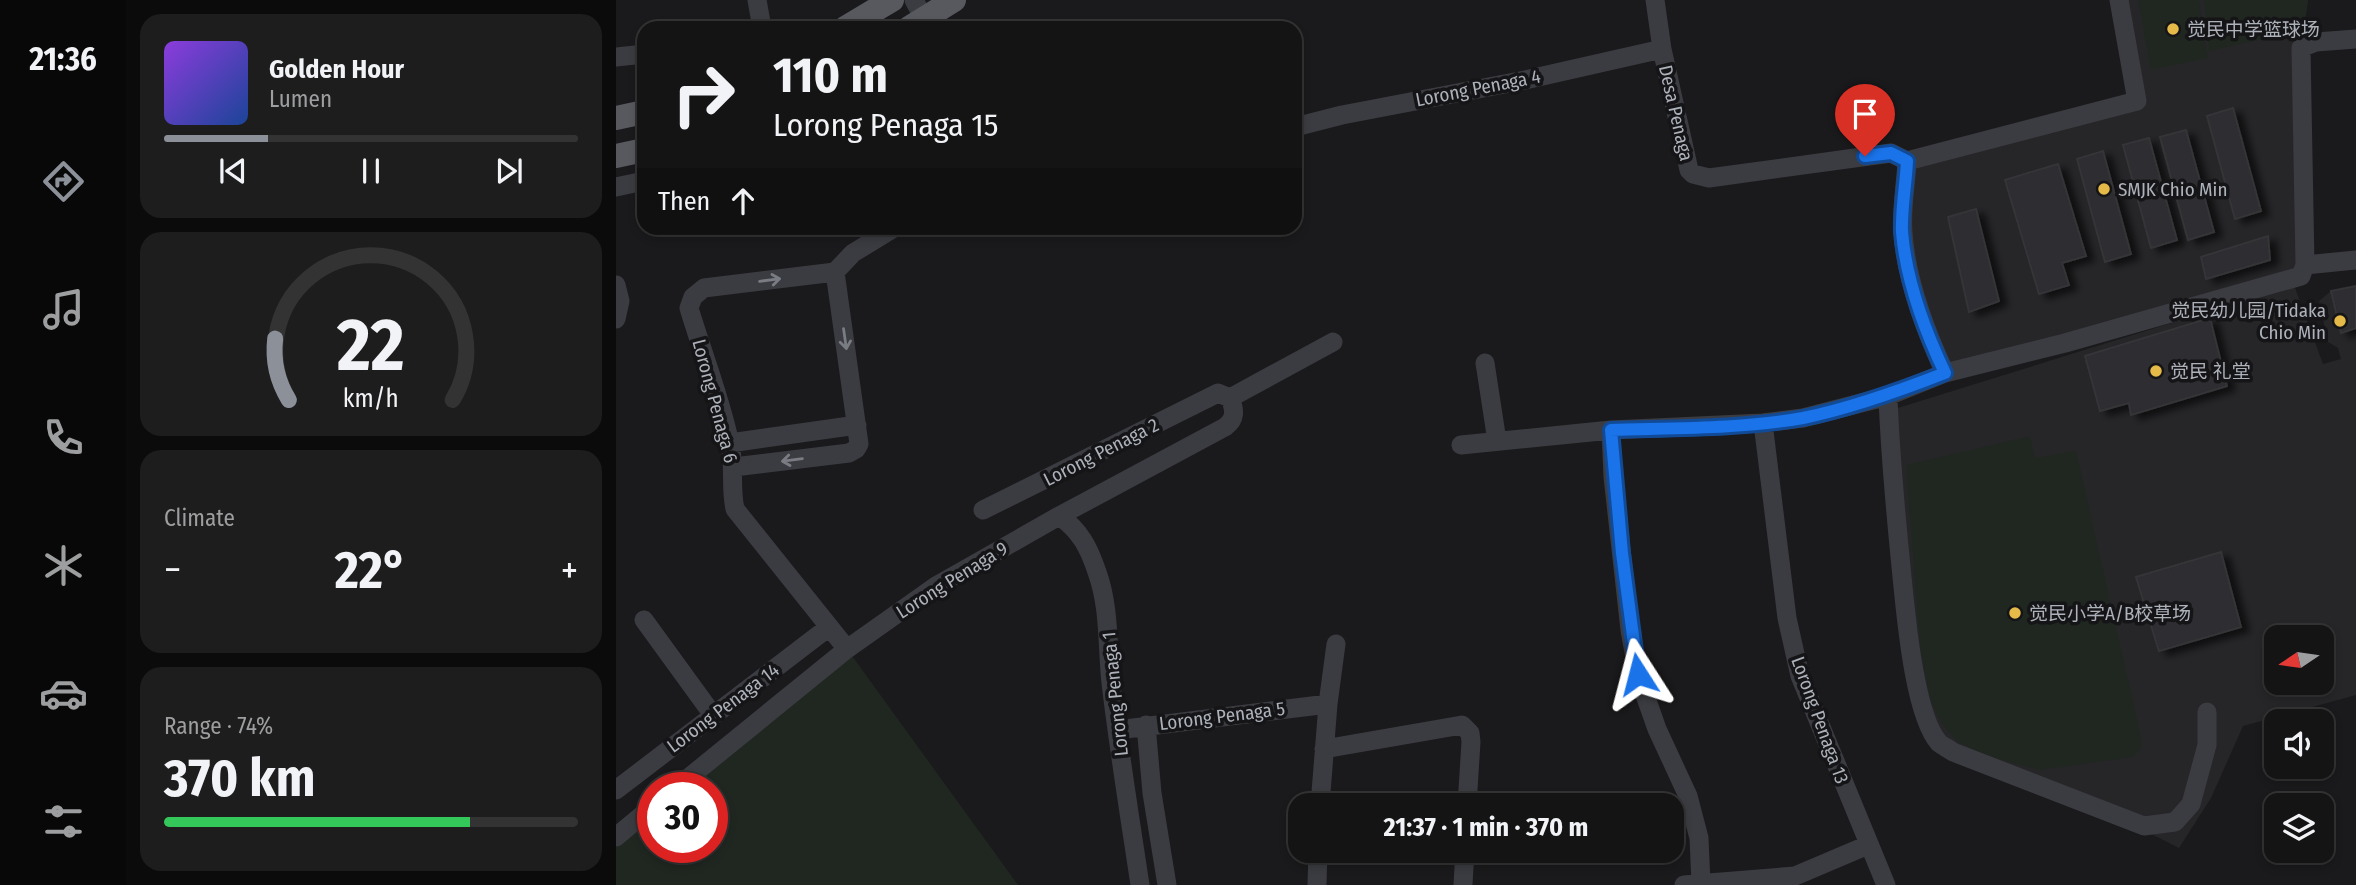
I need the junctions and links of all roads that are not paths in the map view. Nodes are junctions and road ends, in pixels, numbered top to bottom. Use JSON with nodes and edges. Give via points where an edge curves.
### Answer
{"nodes":[{"id":1,"x":892,"y":0,"type":"edge"},
{"id":2,"x":954,"y":0,"type":"edge"},
{"id":3,"x":1655,"y":0,"type":"edge"},
{"id":4,"x":2119,"y":0,"type":"edge"},
{"id":5,"x":919,"y":18,"type":"edge"},
{"id":6,"x":857,"y":21,"type":"edge"},
{"id":7,"x":2356,"y":38,"type":"edge"},
{"id":8,"x":1662,"y":49,"type":"junction"},
{"id":9,"x":637,"y":55,"type":"edge"},
{"id":10,"x":616,"y":57,"type":"edge"},
{"id":11,"x":637,"y":114,"type":"edge"},
{"id":12,"x":616,"y":118,"type":"edge"},
{"id":13,"x":1302,"y":125,"type":"edge"},
{"id":14,"x":637,"y":152,"type":"edge"},
{"id":15,"x":616,"y":156,"type":"edge"},
{"id":16,"x":1907,"y":161,"type":"junction"},
{"id":17,"x":637,"y":182,"type":"edge"},
{"id":18,"x":616,"y":187,"type":"edge"},
{"id":19,"x":883,"y":235,"type":"edge"},
{"id":20,"x":2356,"y":260,"type":"edge"},
{"id":21,"x":2305,"y":265,"type":"junction"},
{"id":22,"x":835,"y":272,"type":"junction"},
{"id":23,"x":616,"y":285,"type":"edge"},
{"id":24,"x":616,"y":319,"type":"edge"},
{"id":25,"x":1333,"y":342,"type":"dead end"},
{"id":26,"x":1485,"y":363,"type":"dead end"},
{"id":27,"x":1945,"y":373,"type":"junction"},
{"id":28,"x":1224,"y":395,"type":"junction"},
{"id":29,"x":1888,"y":396,"type":"junction"},
{"id":30,"x":1763,"y":423,"type":"junction"},
{"id":31,"x":857,"y":425,"type":"junction"},
{"id":32,"x":1611,"y":430,"type":"junction"},
{"id":33,"x":1497,"y":441,"type":"junction"},
{"id":34,"x":730,"y":443,"type":"junction"},
{"id":35,"x":1461,"y":445,"type":"dead end"},
{"id":36,"x":734,"y":467,"type":"junction"},
{"id":37,"x":984,"y":510,"type":"dead end"},
{"id":38,"x":1059,"y":516,"type":"junction"},
{"id":39,"x":644,"y":620,"type":"dead end"},
{"id":40,"x":829,"y":626,"type":"junction"},
{"id":41,"x":1336,"y":644,"type":"dead end"},
{"id":42,"x":847,"y":649,"type":"junction"},
{"id":43,"x":1328,"y":704,"type":"junction"},
{"id":44,"x":2207,"y":712,"type":"dead end"},
{"id":45,"x":713,"y":715,"type":"junction"},
{"id":46,"x":1146,"y":725,"type":"junction"},
{"id":47,"x":1117,"y":730,"type":"junction"},
{"id":48,"x":1324,"y":749,"type":"junction"},
{"id":49,"x":696,"y":772,"type":"edge"},
{"id":50,"x":616,"y":790,"type":"edge"},
{"id":51,"x":1321,"y":793,"type":"edge"},
{"id":52,"x":1468,"y":793,"type":"edge"},
{"id":53,"x":637,"y":819,"type":"edge"},
{"id":54,"x":616,"y":837,"type":"edge"},
{"id":55,"x":1868,"y":845,"type":"junction"},
{"id":56,"x":1318,"y":863,"type":"edge"},
{"id":57,"x":1464,"y":863,"type":"edge"},
{"id":58,"x":1693,"y":884,"type":"edge"},
{"id":59,"x":1140,"y":885,"type":"edge"},
{"id":60,"x":1167,"y":885,"type":"edge"},
{"id":61,"x":1317,"y":885,"type":"edge"},
{"id":62,"x":1463,"y":885,"type":"edge"},
{"id":63,"x":1886,"y":885,"type":"edge"}],
"edges":[{"from":1,"to":6,"type":"main road"},
{"from":2,"to":5,"type":"main road"},
{"from":3,"to":8,"type":"street","name":"Desa Penaga"},
{"from":4,"to":16,"type":"street","via":[[2137,101]]},
{"from":7,"to":21,"type":"street","via":[[2301,48]]},
{"from":8,"to":13,"type":"street","name":"Lorong Penaga 4"},
{"from":8,"to":16,"type":"street","name":"Desa Penaga","via":[[1693,174],[1709,178],[1891,153]]},
{"from":9,"to":10,"type":"street"},
{"from":11,"to":12,"type":"main road"},
{"from":14,"to":15,"type":"main road"},
{"from":16,"to":27,"type":"street","via":[[1902,231],[1915,297]]},
{"from":17,"to":18,"type":"street"},
{"from":19,"to":22,"type":"street","via":[[853,253]]},
{"from":20,"to":21,"type":"street"},
{"from":21,"to":27,"type":"street","via":[[2301,276]]},
{"from":22,"to":31,"type":"street","one_way":true},
{"from":34,"to":22,"type":"street","name":"Lorong Penaga 6","one_way":true,"via":[[689,307],[693,297],[704,288]]},
{"from":23,"to":24,"type":"street","via":[[620,301]]},
{"from":25,"to":28,"type":"street","name":"Lorong Penaga 2"},
{"from":26,"to":33,"type":"street"},
{"from":27,"to":29,"type":"street"},
{"from":28,"to":37,"type":"street","name":"Lorong Penaga 2"},
{"from":28,"to":38,"type":"street","name":"Lorong Penaga 9","via":[[1232,422]]},
{"from":29,"to":30,"type":"street","via":[[1803,418]]},
{"from":29,"to":44,"type":"street","via":[[1909,640],[1917,687],[1939,742],[1953,752],[2144,826],[2175,822],[2191,804],[2207,745]]},
{"from":30,"to":32,"type":"street"},
{"from":30,"to":55,"type":"street","name":"Lorong Penaga 13","via":[[1787,618],[1800,676]]},
{"from":31,"to":34,"type":"street"},
{"from":31,"to":36,"type":"street","one_way":true,"via":[[859,444],[849,453]]},
{"from":32,"to":33,"type":"street"},
{"from":32,"to":58,"type":"street","via":[[1638,674],[1688,796],[1699,838]]},
{"from":33,"to":35,"type":"street"},
{"from":34,"to":36,"type":"street","name":"Lorong Penaga 6"},
{"from":36,"to":40,"type":"street","name":"Lorong Penaga 6","via":[[731,490],[735,509]]},
{"from":38,"to":42,"type":"street","name":"Lorong Penaga 9","via":[[936,586]]},
{"from":38,"to":47,"type":"street","name":"Lorong Penaga 1","via":[[1072,524],[1084,541],[1098,575]]},
{"from":39,"to":45,"type":"street"},
{"from":40,"to":42,"type":"street","name":"Lorong Penaga 6"},
{"from":40,"to":45,"type":"street","name":"Lorong Penaga 14"},
{"from":41,"to":43,"type":"street"},
{"from":42,"to":49,"type":"street","name":"Lorong Penaga 9"},
{"from":43,"to":46,"type":"street","name":"Lorong Penaga 5"},
{"from":43,"to":48,"type":"street"},
{"from":45,"to":50,"type":"street","name":"Lorong Penaga 14"},
{"from":46,"to":47,"type":"street","name":"Lorong Penaga 5"},
{"from":46,"to":60,"type":"street"},
{"from":47,"to":59,"type":"street","name":"Lorong Penaga 1"},
{"from":48,"to":51,"type":"street"},
{"from":48,"to":52,"type":"street","via":[[1462,725],[1471,742]]},
{"from":53,"to":54,"type":"street"},
{"from":55,"to":58,"type":"street","via":[[1795,876]]},
{"from":55,"to":63,"type":"street","name":"Lorong Penaga 13"},
{"from":56,"to":61,"type":"street"},
{"from":57,"to":62,"type":"street"}]}
